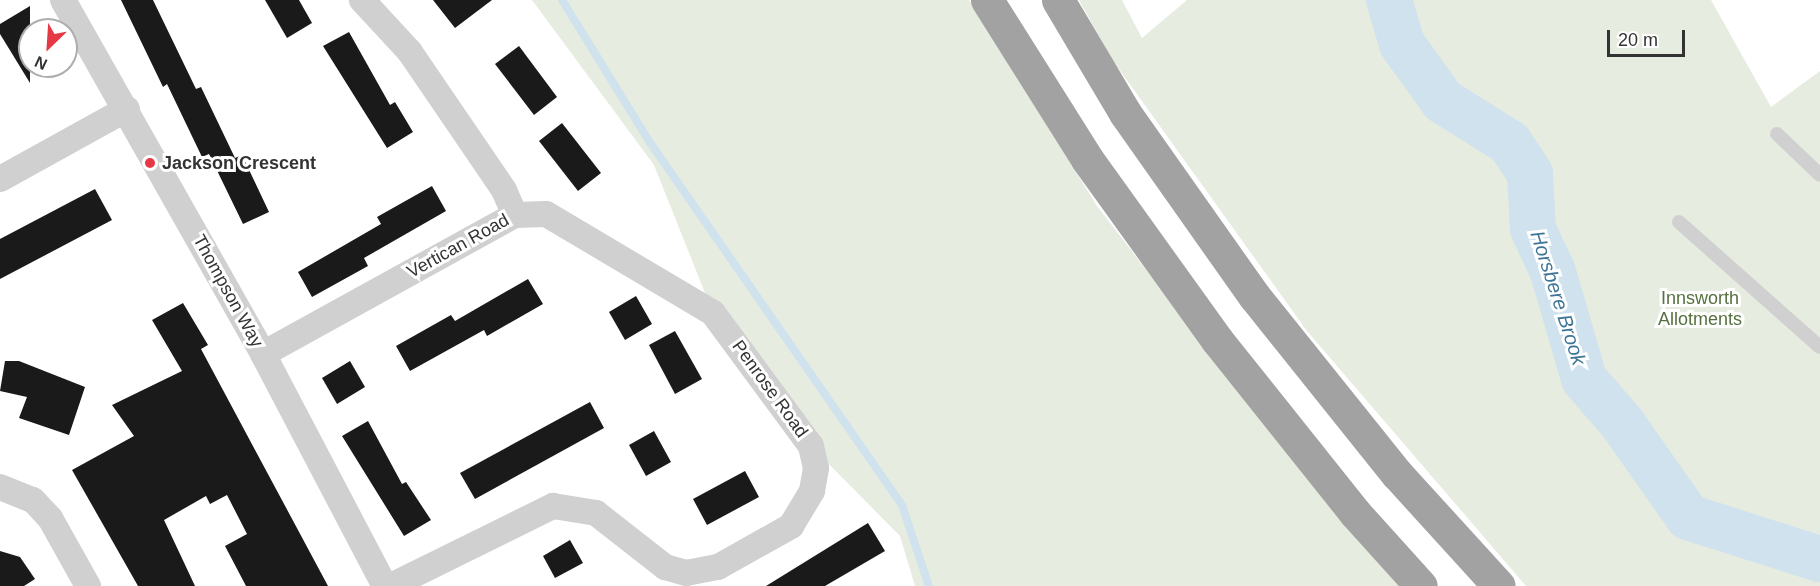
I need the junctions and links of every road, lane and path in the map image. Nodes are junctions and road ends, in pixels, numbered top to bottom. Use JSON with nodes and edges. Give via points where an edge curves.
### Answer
{"nodes":[{"id":1,"x":63,"y":0,"type":"edge"},
{"id":2,"x":362,"y":0,"type":"edge"},
{"id":3,"x":987,"y":0,"type":"edge"},
{"id":4,"x":1058,"y":0,"type":"edge"},
{"id":5,"x":127,"y":109,"type":"junction"},
{"id":6,"x":1777,"y":134,"type":"dead end"},
{"id":7,"x":1820,"y":175,"type":"edge"},
{"id":8,"x":0,"y":179,"type":"edge"},
{"id":9,"x":515,"y":215,"type":"junction"},
{"id":10,"x":1679,"y":222,"type":"dead end"},
{"id":11,"x":1820,"y":347,"type":"edge"},
{"id":12,"x":263,"y":354,"type":"junction"},
{"id":13,"x":0,"y":487,"type":"edge"},
{"id":14,"x":88,"y":586,"type":"edge"},
{"id":15,"x":385,"y":586,"type":"edge"},
{"id":16,"x":391,"y":586,"type":"edge"},
{"id":17,"x":1421,"y":586,"type":"edge"},
{"id":18,"x":1499,"y":586,"type":"edge"}],
"edges":[{"from":1,"to":5,"type":"street","name":"Thompson Way"},
{"from":2,"to":9,"type":"street","name":"Vertican Road","via":[[410,52],[504,190]]},
{"from":3,"to":17,"type":"highway","via":[[1087,159],[1217,340],[1355,513]]},
{"from":4,"to":18,"type":"highway","via":[[1125,113],[1255,297],[1397,474]]},
{"from":5,"to":8,"type":"street"},
{"from":5,"to":12,"type":"street","name":"Thompson Way"},
{"from":6,"to":7,"type":"lane"},
{"from":9,"to":12,"type":"street","name":"Vertican Road"},
{"from":9,"to":16,"type":"street","name":"Penrose Road","via":[[546,214],[713,313],[811,446],[816,468],[812,491],[791,526],[718,567],[686,573],[664,567],[596,513],[553,506]]},
{"from":10,"to":11,"type":"lane"},
{"from":12,"to":15,"type":"street","name":"Thompson Way"},
{"from":13,"to":14,"type":"street","via":[[33,500],[50,518]]}]}
